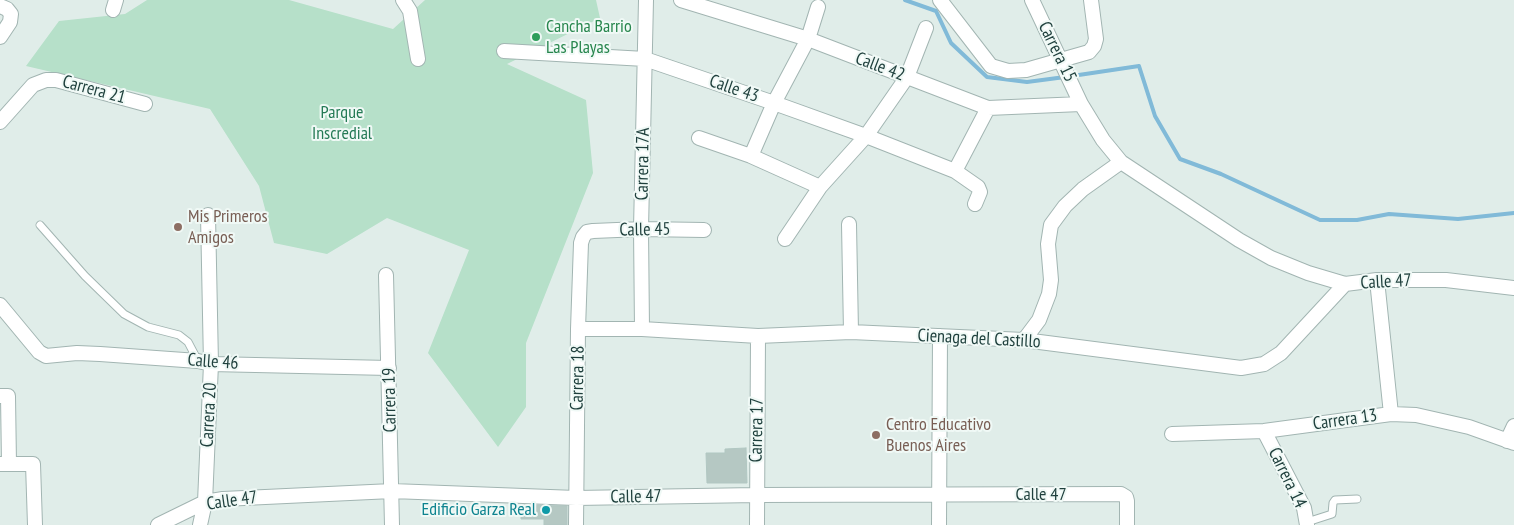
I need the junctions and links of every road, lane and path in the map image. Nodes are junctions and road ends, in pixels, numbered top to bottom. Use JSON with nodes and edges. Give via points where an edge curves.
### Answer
{"nodes":[{"id":1,"x":403,"y":0,"type":"edge"},
{"id":2,"x":646,"y":0,"type":"edge"},
{"id":3,"x":681,"y":0,"type":"edge"},
{"id":4,"x":940,"y":0,"type":"edge"},
{"id":5,"x":1032,"y":0,"type":"edge"},
{"id":6,"x":1091,"y":0,"type":"edge"},
{"id":7,"x":0,"y":6,"type":"edge"},
{"id":8,"x":818,"y":7,"type":"dead end"},
{"id":9,"x":926,"y":28,"type":"dead end"},
{"id":10,"x":0,"y":37,"type":"edge"},
{"id":11,"x":808,"y":39,"type":"junction"},
{"id":12,"x":504,"y":51,"type":"dead end"},
{"id":13,"x":418,"y":59,"type":"dead end"},
{"id":14,"x":645,"y":59,"type":"junction"},
{"id":15,"x":1064,"y":65,"type":"junction"},
{"id":16,"x":907,"y":77,"type":"junction"},
{"id":17,"x":774,"y":103,"type":"junction"},
{"id":18,"x":145,"y":104,"type":"dead end"},
{"id":19,"x":1081,"y":104,"type":"junction"},
{"id":20,"x":988,"y":108,"type":"junction"},
{"id":21,"x":0,"y":122,"type":"edge"},
{"id":22,"x":866,"y":136,"type":"junction"},
{"id":23,"x":699,"y":138,"type":"dead end"},
{"id":24,"x":751,"y":156,"type":"junction"},
{"id":25,"x":1121,"y":162,"type":"junction"},
{"id":26,"x":955,"y":171,"type":"junction"},
{"id":27,"x":820,"y":187,"type":"junction"},
{"id":28,"x":974,"y":204,"type":"dead end"},
{"id":29,"x":208,"y":215,"type":"dead end"},
{"id":30,"x":849,"y":224,"type":"dead end"},
{"id":31,"x":40,"y":225,"type":"dead end"},
{"id":32,"x":641,"y":229,"type":"junction"},
{"id":33,"x":704,"y":230,"type":"dead end"},
{"id":34,"x":587,"y":232,"type":"joint"},
{"id":35,"x":785,"y":239,"type":"dead end"},
{"id":36,"x":386,"y":275,"type":"dead end"},
{"id":37,"x":1377,"y":280,"type":"junction"},
{"id":38,"x":1345,"y":284,"type":"junction"},
{"id":39,"x":1514,"y":288,"type":"edge"},
{"id":40,"x":0,"y":306,"type":"edge"},
{"id":41,"x":578,"y":329,"type":"junction"},
{"id":42,"x":642,"y":329,"type":"junction"},
{"id":43,"x":851,"y":332,"type":"junction"},
{"id":44,"x":758,"y":336,"type":"junction"},
{"id":45,"x":940,"y":336,"type":"junction"},
{"id":46,"x":1024,"y":340,"type":"junction"},
{"id":47,"x":205,"y":362,"type":"junction"},
{"id":48,"x":389,"y":368,"type":"junction"},
{"id":49,"x":4,"y":396,"type":"edge"},
{"id":50,"x":1391,"y":414,"type":"junction"},
{"id":51,"x":1514,"y":426,"type":"edge"},
{"id":52,"x":1264,"y":431,"type":"junction"},
{"id":53,"x":1172,"y":434,"type":"dead end"},
{"id":54,"x":1511,"y":442,"type":"edge"},
{"id":55,"x":5,"y":464,"type":"edge"},
{"id":56,"x":392,"y":492,"type":"junction"},
{"id":57,"x":756,"y":495,"type":"junction"},
{"id":58,"x":939,"y":496,"type":"junction"},
{"id":59,"x":576,"y":498,"type":"junction"},
{"id":60,"x":1357,"y":499,"type":"dead end"},
{"id":61,"x":205,"y":502,"type":"junction"},
{"id":62,"x":1307,"y":524,"type":"edge"},
{"id":63,"x":35,"y":525,"type":"edge"},
{"id":64,"x":158,"y":525,"type":"edge"},
{"id":65,"x":200,"y":525,"type":"edge"},
{"id":66,"x":392,"y":525,"type":"edge"},
{"id":67,"x":576,"y":525,"type":"edge"},
{"id":68,"x":757,"y":525,"type":"edge"},
{"id":69,"x":939,"y":525,"type":"edge"},
{"id":70,"x":1127,"y":525,"type":"edge"}],
"edges":[{"from":1,"to":13,"type":"street","via":[[410,11]]},
{"from":2,"to":14,"type":"street","name":"Carrera 17A"},
{"from":3,"to":11,"type":"street","name":"Calle 42"},
{"from":4,"to":15,"type":"street","via":[[991,66],[1008,71]]},
{"from":5,"to":15,"type":"street","name":"Carrera 15"},
{"from":6,"to":15,"type":"street","via":[[1094,46]]},
{"from":7,"to":10,"type":"street","via":[[11,14],[10,22]]},
{"from":8,"to":11,"type":"street"},
{"from":9,"to":16,"type":"street"},
{"from":11,"to":16,"type":"street","name":"Calle 42"},
{"from":11,"to":17,"type":"street"},
{"from":12,"to":14,"type":"street","name":"Calle 43"},
{"from":14,"to":17,"type":"street","name":"Calle 43"},
{"from":14,"to":32,"type":"street","name":"Carrera 17A"},
{"from":15,"to":19,"type":"street","name":"Carrera 15"},
{"from":16,"to":20,"type":"street","name":"Calle 42"},
{"from":16,"to":22,"type":"street"},
{"from":17,"to":22,"type":"street","name":"Calle 43"},
{"from":17,"to":24,"type":"street"},
{"from":18,"to":21,"type":"street","name":"Carrera 21","via":[[46,80],[33,85]]},
{"from":19,"to":20,"type":"street","name":"Calle 42"},
{"from":19,"to":25,"type":"street","name":"Calle 47"},
{"from":20,"to":26,"type":"street"},
{"from":22,"to":26,"type":"street","name":"Calle 43"},
{"from":22,"to":27,"type":"street"},
{"from":23,"to":24,"type":"street"},
{"from":24,"to":27,"type":"street"},
{"from":25,"to":38,"type":"street","name":"Calle 47","via":[[1271,258]]},
{"from":25,"to":46,"type":"street","via":[[1083,189],[1051,225],[1049,294],[1039,320]]},
{"from":26,"to":28,"type":"street","name":"Calle 43","via":[[978,186],[980,192]]},
{"from":27,"to":35,"type":"street"},
{"from":29,"to":47,"type":"street","name":"Carrera 20"},
{"from":30,"to":43,"type":"street"},
{"from":31,"to":47,"type":"lane","via":[[124,314],[148,327],[179,335]]},
{"from":32,"to":33,"type":"street","name":"Calle 45"},
{"from":32,"to":34,"type":"street","name":"Calle 45"},
{"from":32,"to":42,"type":"street","name":"Carrera 17A"},
{"from":34,"to":41,"type":"street","name":"Carrera 18","via":[[581,243]]},
{"from":36,"to":48,"type":"street","name":"Carrera 19"},
{"from":37,"to":38,"type":"street","name":"Calle 47"},
{"from":37,"to":39,"type":"street","name":"Calle 47","via":[[1446,280]]},
{"from":37,"to":50,"type":"street"},
{"from":38,"to":46,"type":"street","name":"Cienaga del Castillo","via":[[1281,353],[1264,364],[1241,368]]},
{"from":40,"to":47,"type":"street","name":"Calle 46","via":[[46,356],[100,354]]},
{"from":41,"to":42,"type":"street","name":"Cienaga del Castillo"},
{"from":41,"to":59,"type":"street","name":"Carrera 18"},
{"from":42,"to":44,"type":"street","name":"Cienaga del Castillo"},
{"from":43,"to":44,"type":"street","name":"Cienaga del Castillo"},
{"from":43,"to":45,"type":"street","name":"Cienaga del Castillo"},
{"from":44,"to":57,"type":"street","name":"Carrera 17"},
{"from":45,"to":46,"type":"street","name":"Cienaga del Castillo"},
{"from":45,"to":58,"type":"street"},
{"from":47,"to":48,"type":"street","name":"Calle 46"},
{"from":47,"to":61,"type":"street","name":"Carrera 20"},
{"from":48,"to":56,"type":"street","name":"Carrera 19"},
{"from":49,"to":55,"type":"street"},
{"from":50,"to":52,"type":"street","name":"Carrera 13"},
{"from":50,"to":54,"type":"street","name":"Carrera 13","via":[[1416,415],[1469,427]]},
{"from":51,"to":54,"type":"street"},
{"from":52,"to":53,"type":"street","name":"Carrera 13"},
{"from":52,"to":62,"type":"street","name":"Carrera 14","via":[[1304,508]]},
{"from":55,"to":63,"type":"street","via":[[33,464]]},
{"from":56,"to":59,"type":"street","name":"Calle 47"},
{"from":56,"to":61,"type":"street","name":"Calle 47","via":[[239,497]]},
{"from":56,"to":66,"type":"street","name":"Carrera 19"},
{"from":57,"to":58,"type":"street","name":"Calle 47"},
{"from":57,"to":59,"type":"street","name":"Calle 47"},
{"from":57,"to":68,"type":"street","name":"Carrera 17"},
{"from":58,"to":69,"type":"street"},
{"from":58,"to":70,"type":"street","name":"Calle 47","via":[[1121,494],[1128,501]]},
{"from":59,"to":67,"type":"street","name":"Carrera 18"},
{"from":60,"to":62,"type":"lane","via":[[1335,500],[1332,514]]},
{"from":61,"to":64,"type":"street","name":"Calle 47"},
{"from":61,"to":65,"type":"street","name":"Carrera 20"}]}
